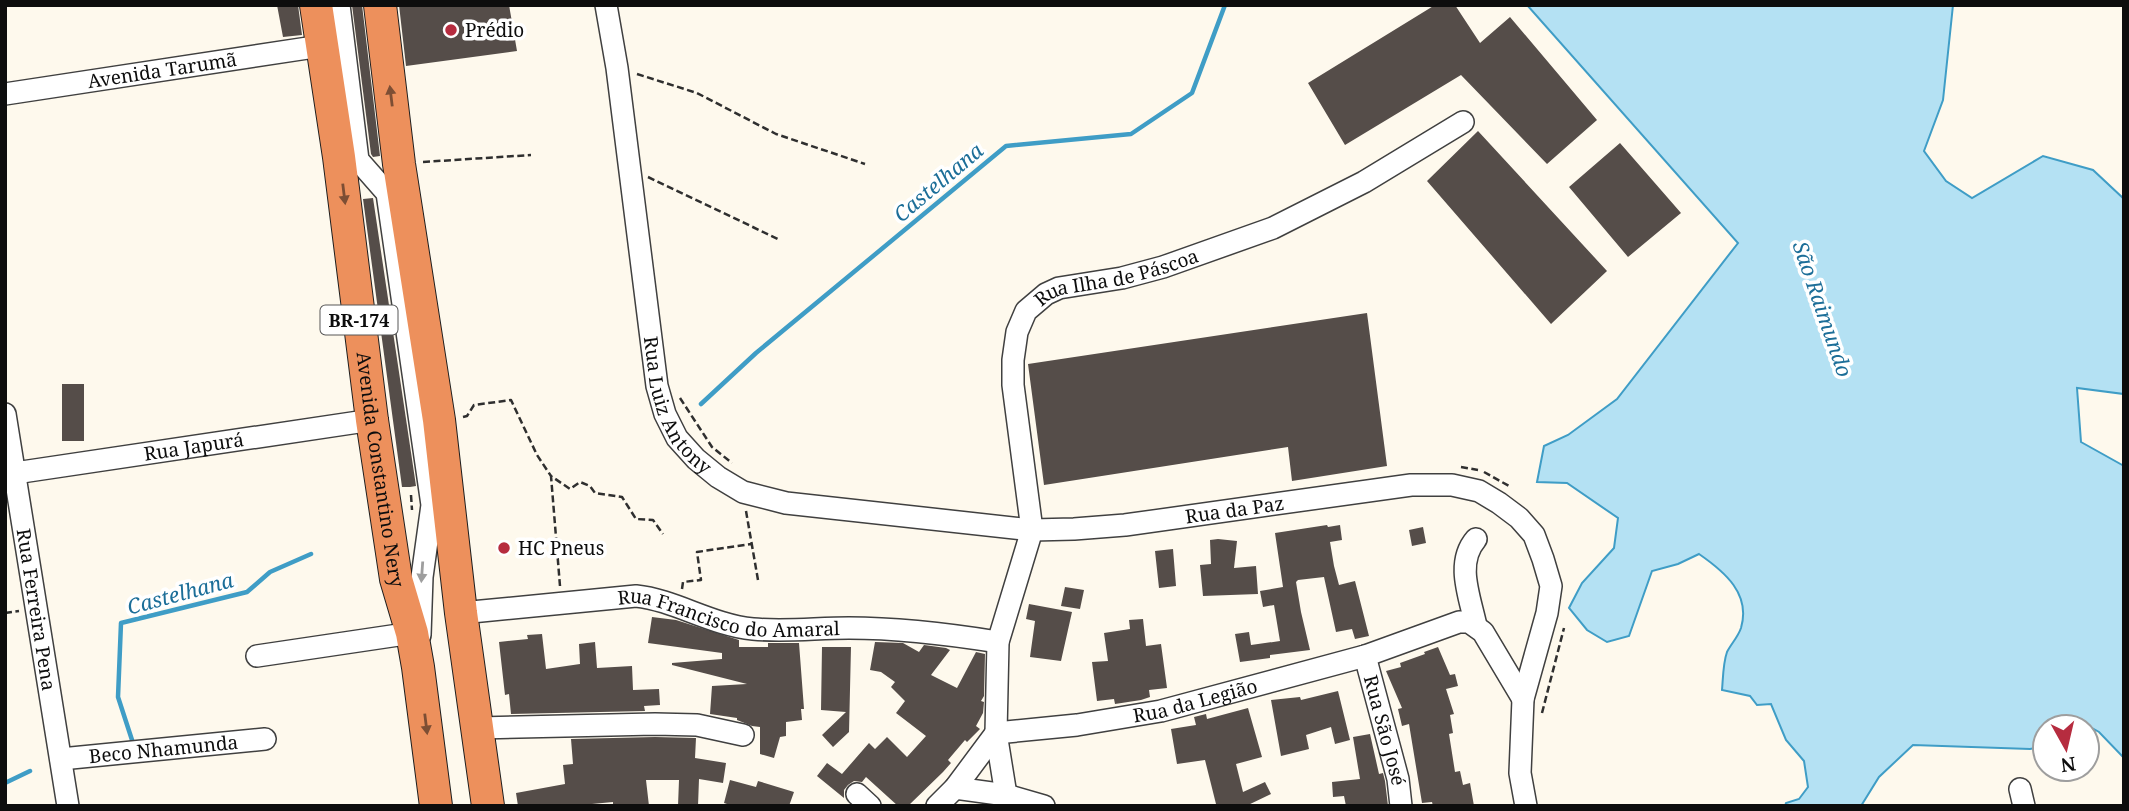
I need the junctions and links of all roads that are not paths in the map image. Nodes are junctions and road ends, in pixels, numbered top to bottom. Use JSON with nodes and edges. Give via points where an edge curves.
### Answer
{"nodes":[{"id":1,"x":316,"y":5,"type":"edge"},
{"id":2,"x":339,"y":5,"type":"edge"},
{"id":3,"x":380,"y":5,"type":"edge"},
{"id":4,"x":606,"y":5,"type":"edge"},
{"id":5,"x":321,"y":46,"type":"junction"},
{"id":6,"x":5,"y":94,"type":"edge"},
{"id":7,"x":1463,"y":122,"type":"dead end"},
{"id":8,"x":5,"y":414,"type":"edge"},
{"id":9,"x":372,"y":420,"type":"junction"},
{"id":10,"x":9,"y":474,"type":"edge"},
{"id":11,"x":432,"y":505,"type":"junction"},
{"id":12,"x":1032,"y":530,"type":"junction"},
{"id":13,"x":1476,"y":539,"type":"dead end"},
{"id":14,"x":453,"y":547,"type":"junction"},
{"id":15,"x":461,"y":613,"type":"junction"},
{"id":16,"x":1476,"y":626,"type":"junction"},
{"id":17,"x":412,"y":633,"type":"junction"},
{"id":18,"x":998,"y":642,"type":"junction"},
{"id":19,"x":257,"y":656,"type":"dead end"},
{"id":20,"x":1365,"y":656,"type":"junction"},
{"id":21,"x":419,"y":674,"type":"junction"},
{"id":22,"x":1523,"y":699,"type":"junction"},
{"id":23,"x":478,"y":728,"type":"junction"},
{"id":24,"x":996,"y":733,"type":"junction"},
{"id":25,"x":743,"y":735,"type":"dead end"},
{"id":26,"x":265,"y":739,"type":"dead end"},
{"id":27,"x":61,"y":759,"type":"junction"},
{"id":28,"x":955,"y":788,"type":"junction"},
{"id":29,"x":1006,"y":795,"type":"junction"},
{"id":30,"x":68,"y":806,"type":"edge"},
{"id":31,"x":436,"y":806,"type":"edge"},
{"id":32,"x":488,"y":806,"type":"edge"},
{"id":33,"x":937,"y":806,"type":"edge"},
{"id":34,"x":1044,"y":806,"type":"edge"},
{"id":35,"x":1401,"y":806,"type":"edge"},
{"id":36,"x":1525,"y":806,"type":"edge"}],
"edges":[{"from":1,"to":5,"type":"highway","name":"Avenida Constantino Nery","number":"BR-174"},
{"from":2,"to":11,"type":"street","via":[[358,160],[387,193]]},
{"from":14,"to":3,"type":"highway","number":"BR-174","one_way":true},
{"from":4,"to":12,"type":"street","name":"Rua Luiz Antony","via":[[657,386],[677,438],[696,459],[743,492],[786,503]]},
{"from":5,"to":6,"type":"street","name":"Avenida Tarumã"},
{"from":5,"to":9,"type":"highway","name":"Avenida Constantino Nery","number":"BR-174","one_way":true},
{"from":7,"to":12,"type":"street","name":"Rua Ilha de Páscoa","via":[[1364,183],[1273,228],[1163,267],[1059,288],[1026,311],[1017,332],[1013,385]]},
{"from":8,"to":10,"type":"street","name":"Rua Ferreira Pena"},
{"from":9,"to":10,"type":"street","name":"Rua Japurá"},
{"from":9,"to":17,"type":"highway","name":"Avenida Constantino Nery","number":"BR-174","via":[[396,579]]},
{"from":10,"to":27,"type":"street","name":"Rua Ferreira Pena"},
{"from":11,"to":14,"type":"street"},
{"from":11,"to":21,"type":"street","one_way":true,"via":[[422,577]]},
{"from":12,"to":18,"type":"street","name":"Rua Ilha de Páscoa"},
{"from":12,"to":22,"type":"street","name":"Rua da Paz","via":[[1125,525],[1411,485],[1464,486],[1499,503],[1534,534],[1551,586]]},
{"from":13,"to":16,"type":"street","via":[[1465,559],[1465,572]]},
{"from":14,"to":15,"type":"highway","number":"BR-174"},
{"from":15,"to":18,"type":"street","name":"Rua Francisco do Amaral","via":[[635,596],[751,629],[898,629]]},
{"from":15,"to":23,"type":"highway","number":"BR-174"},
{"from":16,"to":20,"type":"street","name":"Rua da Legião","via":[[1449,624]]},
{"from":16,"to":22,"type":"street"},
{"from":17,"to":19,"type":"street"},
{"from":17,"to":21,"type":"highway","name":"Avenida Constantino Nery","number":"BR-174"},
{"from":18,"to":24,"type":"street","name":"Rua Ilha de Páscoa"},
{"from":20,"to":24,"type":"street","name":"Rua da Legião","via":[[1161,711]]},
{"from":20,"to":35,"type":"street","name":"Rua São José"},
{"from":21,"to":31,"type":"highway","name":"Avenida Constantino Nery","number":"BR-174","one_way":true},
{"from":22,"to":36,"type":"street","name":"Rua da Paz","via":[[1520,773]]},
{"from":23,"to":25,"type":"street","via":[[697,725]]},
{"from":23,"to":32,"type":"highway","number":"BR-174"},
{"from":24,"to":28,"type":"street"},
{"from":24,"to":29,"type":"street","name":"Rua Ilha de Páscoa"},
{"from":26,"to":27,"type":"street","name":"Beco Nhamunda"},
{"from":27,"to":30,"type":"street","name":"Rua Ferreira Pena"},
{"from":28,"to":29,"type":"street"},
{"from":28,"to":33,"type":"street"},
{"from":29,"to":34,"type":"street"}]}
